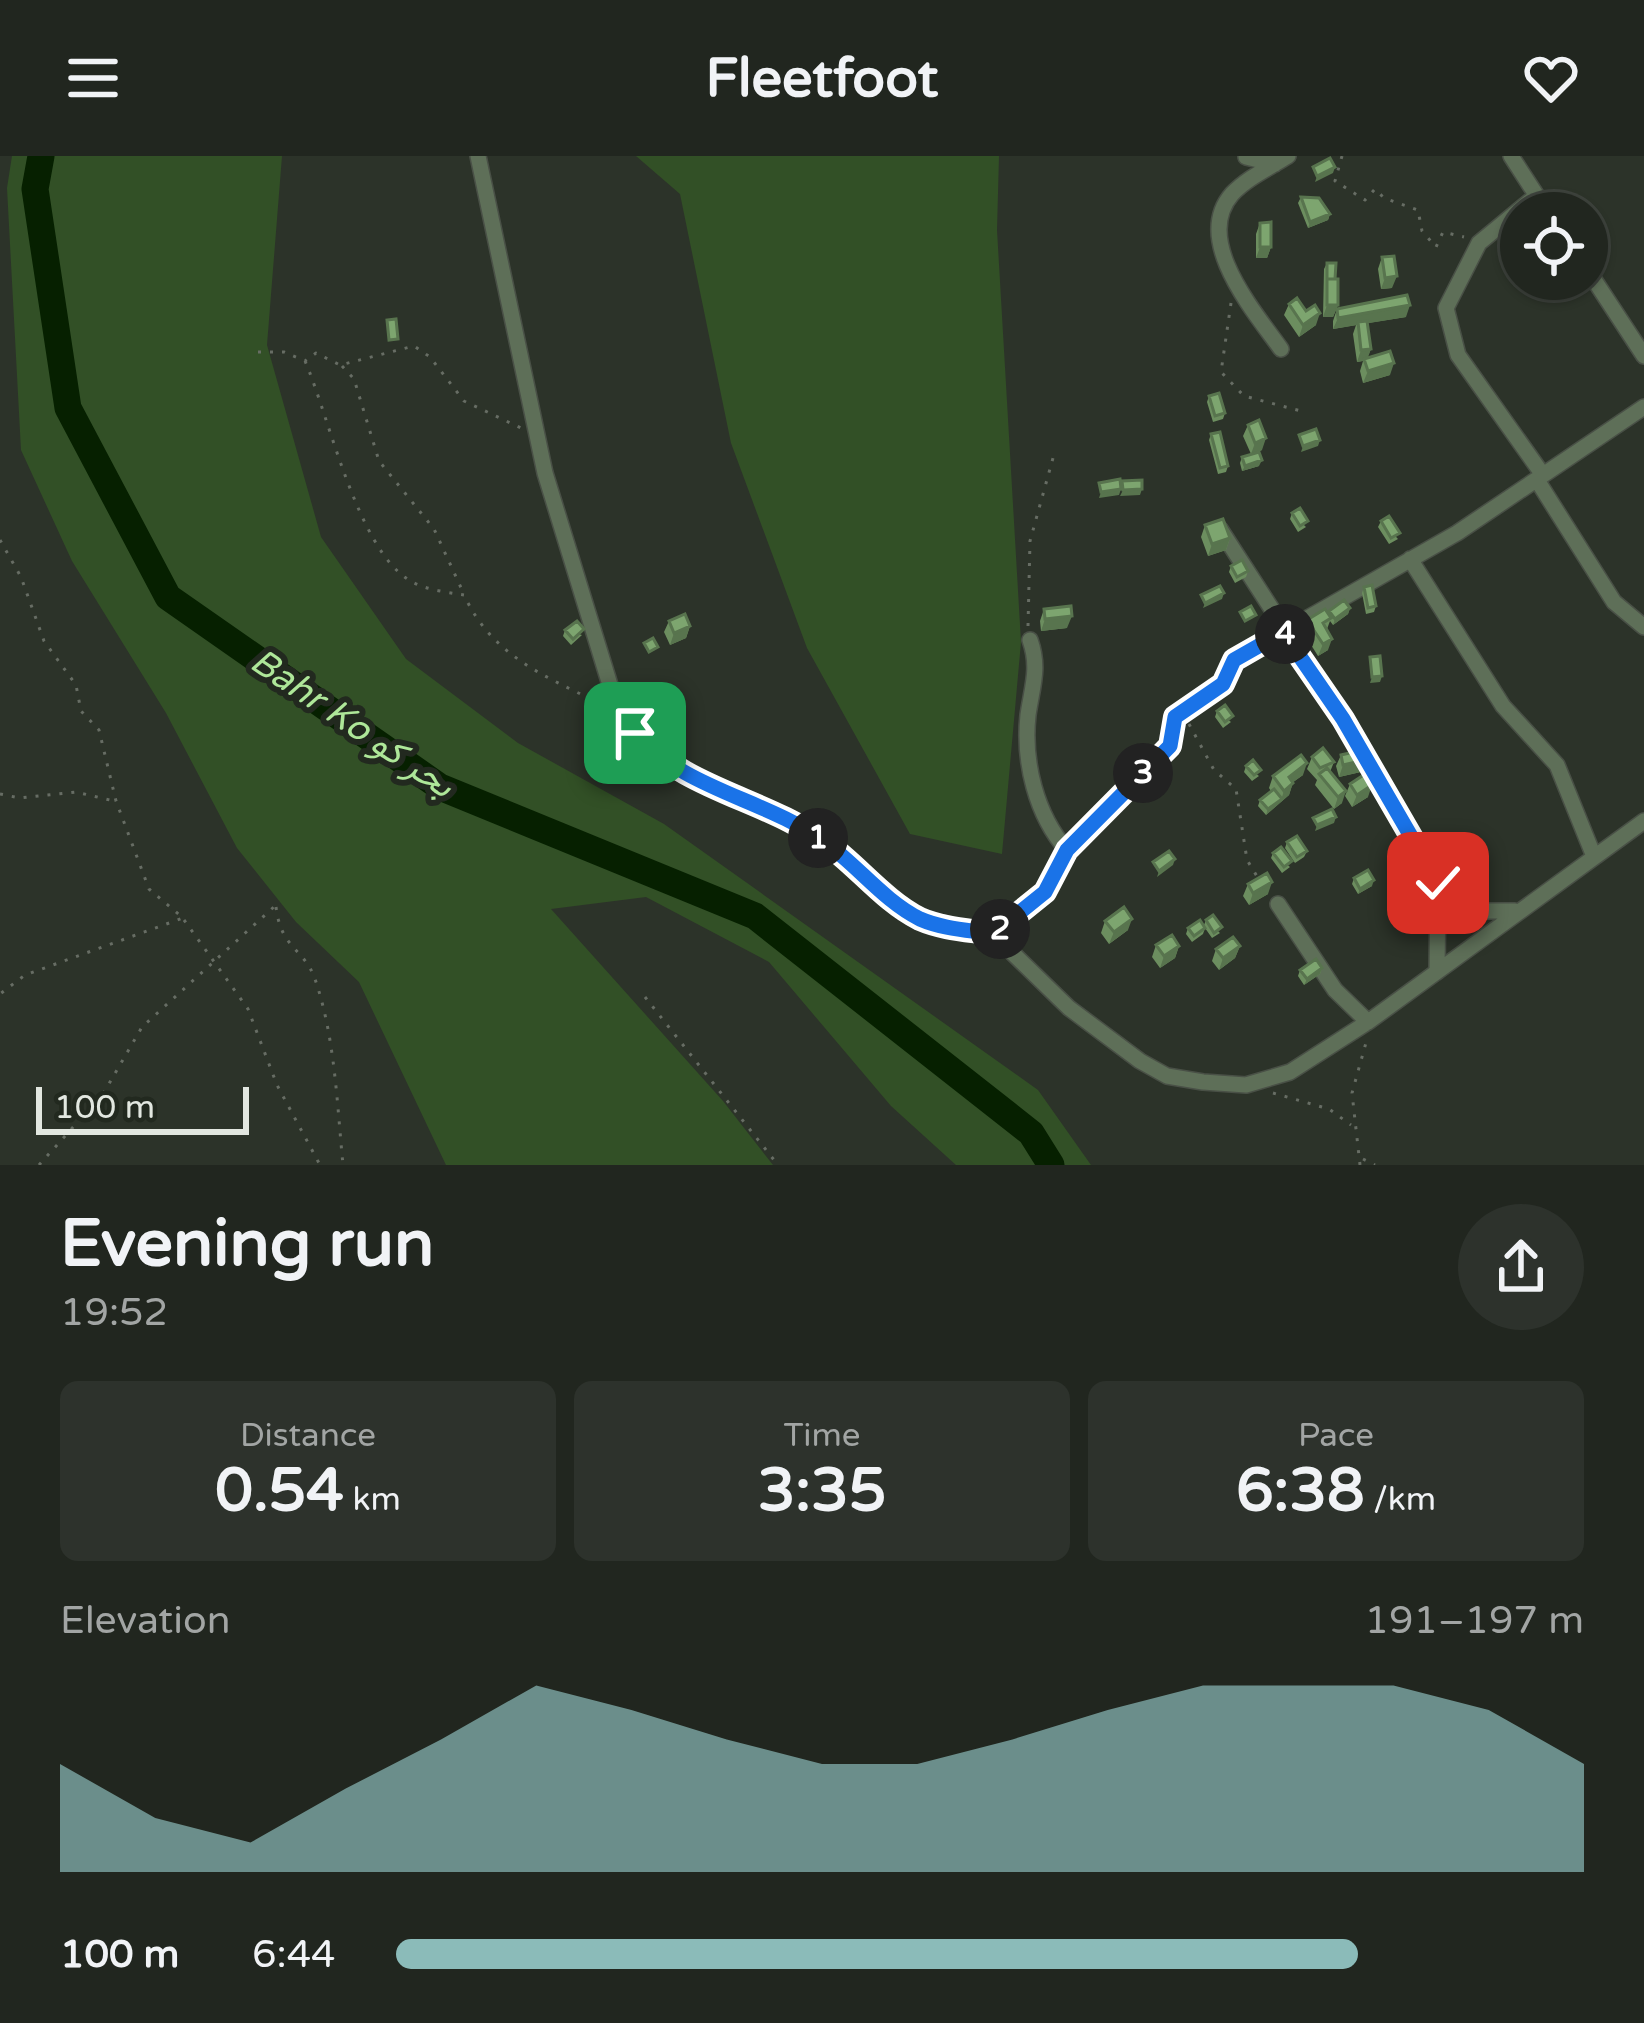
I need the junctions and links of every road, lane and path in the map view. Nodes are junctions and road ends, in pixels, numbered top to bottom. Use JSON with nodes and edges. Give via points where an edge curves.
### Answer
{"nodes":[{"id":1,"x":478,"y":156,"type":"edge"},
{"id":2,"x":1246,"y":156,"type":"edge"},
{"id":3,"x":1342,"y":156,"type":"edge"},
{"id":4,"x":1511,"y":156,"type":"edge"},
{"id":5,"x":1282,"y":160,"type":"edge"},
{"id":6,"x":1244,"y":183,"type":"junction"},
{"id":7,"x":1534,"y":192,"type":"edge"},
{"id":8,"x":1500,"y":226,"type":"edge"},
{"id":9,"x":1479,"y":243,"type":"junction"},
{"id":10,"x":1238,"y":285,"type":"junction"},
{"id":11,"x":1607,"y":300,"type":"edge"},
{"id":12,"x":1281,"y":349,"type":"dead end"},
{"id":13,"x":258,"y":352,"type":"dead end"},
{"id":14,"x":1644,"y":356,"type":"edge"},
{"id":15,"x":305,"y":361,"type":"junction"},
{"id":16,"x":340,"y":365,"type":"junction"},
{"id":17,"x":1644,"y":407,"type":"edge"},
{"id":18,"x":1301,"y":411,"type":"dead end"},
{"id":19,"x":540,"y":436,"type":"junction"},
{"id":20,"x":1053,"y":458,"type":"dead end"},
{"id":21,"x":1540,"y":477,"type":"junction"},
{"id":22,"x":1218,"y":525,"type":"edge"},
{"id":23,"x":0,"y":541,"type":"edge"},
{"id":24,"x":1410,"y":559,"type":"junction"},
{"id":25,"x":464,"y":595,"type":"junction"},
{"id":26,"x":1644,"y":627,"type":"edge"},
{"id":27,"x":1283,"y":632,"type":"junction"},
{"id":28,"x":1030,"y":640,"type":"joint"},
{"id":29,"x":618,"y":711,"type":"junction"},
{"id":30,"x":1184,"y":711,"type":"junction"},
{"id":31,"x":0,"y":794,"type":"edge"},
{"id":32,"x":116,"y":801,"type":"junction"},
{"id":33,"x":1644,"y":821,"type":"edge"},
{"id":34,"x":1067,"y":850,"type":"junction"},
{"id":35,"x":1593,"y":854,"type":"junction"},
{"id":36,"x":1438,"y":883,"type":"junction"},
{"id":37,"x":1278,"y":904,"type":"joint"},
{"id":38,"x":1515,"y":911,"type":"junction"},
{"id":39,"x":183,"y":918,"type":"junction"},
{"id":40,"x":993,"y":934,"type":"junction"},
{"id":41,"x":210,"y":963,"type":"junction"},
{"id":42,"x":1437,"y":972,"type":"junction"},
{"id":43,"x":0,"y":994,"type":"edge"},
{"id":44,"x":645,"y":998,"type":"dead end"},
{"id":45,"x":1368,"y":1022,"type":"junction"},
{"id":46,"x":1246,"y":1085,"type":"junction"},
{"id":47,"x":1353,"y":1126,"type":"junction"},
{"id":48,"x":1361,"y":1162,"type":"edge"},
{"id":49,"x":38,"y":1165,"type":"edge"},
{"id":50,"x":320,"y":1165,"type":"edge"},
{"id":51,"x":343,"y":1165,"type":"edge"},
{"id":52,"x":778,"y":1165,"type":"edge"},
{"id":53,"x":1375,"y":1165,"type":"edge"}],
"edges":[{"from":1,"to":19,"type":"street"},
{"from":2,"to":5,"type":"street"},
{"from":2,"to":6,"type":"street"},
{"from":3,"to":9,"type":"path","via":[[1340,188],[1365,200],[1375,189],[1418,210],[1436,247],[1443,232]]},
{"from":4,"to":7,"type":"street"},
{"from":5,"to":6,"type":"street"},
{"from":6,"to":10,"type":"street","via":[[1219,221]]},
{"from":8,"to":9,"type":"street"},
{"from":9,"to":21,"type":"street","via":[[1447,308],[1448,327],[1476,385]]},
{"from":10,"to":12,"type":"street"},
{"from":10,"to":18,"type":"path","via":[[1221,372],[1244,396]]},
{"from":11,"to":14,"type":"street"},
{"from":13,"to":15,"type":"path"},
{"from":15,"to":16,"type":"path","via":[[316,352]]},
{"from":15,"to":25,"type":"path","via":[[380,548],[407,580]]},
{"from":16,"to":19,"type":"path","via":[[414,346],[464,401]]},
{"from":16,"to":25,"type":"path","via":[[354,379],[379,461],[434,529]]},
{"from":17,"to":21,"type":"street"},
{"from":19,"to":29,"type":"street","via":[[562,538]]},
{"from":20,"to":28,"type":"path","via":[[1030,541]]},
{"from":21,"to":24,"type":"street"},
{"from":21,"to":26,"type":"street","via":[[1613,602]]},
{"from":22,"to":27,"type":"street"},
{"from":23,"to":32,"type":"path","via":[[44,641],[99,730]]},
{"from":24,"to":27,"type":"street"},
{"from":24,"to":35,"type":"street","via":[[1503,706],[1557,765]]},
{"from":25,"to":29,"type":"path","via":[[479,627],[512,659]]},
{"from":27,"to":30,"type":"street","via":[[1234,660],[1223,684]]},
{"from":27,"to":36,"type":"street"},
{"from":28,"to":34,"type":"street","via":[[1037,676],[1029,755],[1047,827]]},
{"from":29,"to":40,"type":"street","via":[[655,756],[824,841],[918,918]]},
{"from":30,"to":34,"type":"street","via":[[1172,722],[1170,746]]},
{"from":30,"to":37,"type":"path","via":[[1214,770],[1236,789],[1251,875],[1271,885]]},
{"from":31,"to":32,"type":"path","via":[[76,792]]},
{"from":32,"to":39,"type":"path","via":[[149,889]]},
{"from":33,"to":35,"type":"street"},
{"from":34,"to":40,"type":"street","via":[[1045,892]]},
{"from":35,"to":38,"type":"street"},
{"from":36,"to":38,"type":"street","via":[[1485,911]]},
{"from":36,"to":42,"type":"street"},
{"from":37,"to":45,"type":"street","via":[[1335,990]]},
{"from":38,"to":42,"type":"street"},
{"from":39,"to":41,"type":"path"},
{"from":39,"to":43,"type":"path","via":[[25,975]]},
{"from":40,"to":46,"type":"street","via":[[1140,1061],[1167,1076]]},
{"from":41,"to":49,"type":"path","via":[[142,1027],[103,1094]]},
{"from":41,"to":50,"type":"path","via":[[248,1009]]},
{"from":41,"to":51,"type":"path","via":[[276,905],[279,934],[314,974]]},
{"from":42,"to":45,"type":"street"},
{"from":44,"to":52,"type":"path"},
{"from":45,"to":46,"type":"street","via":[[1317,1058]]},
{"from":45,"to":47,"type":"path"},
{"from":46,"to":47,"type":"path","via":[[1329,1109]]},
{"from":47,"to":48,"type":"path"},
{"from":48,"to":53,"type":"path"}]}
